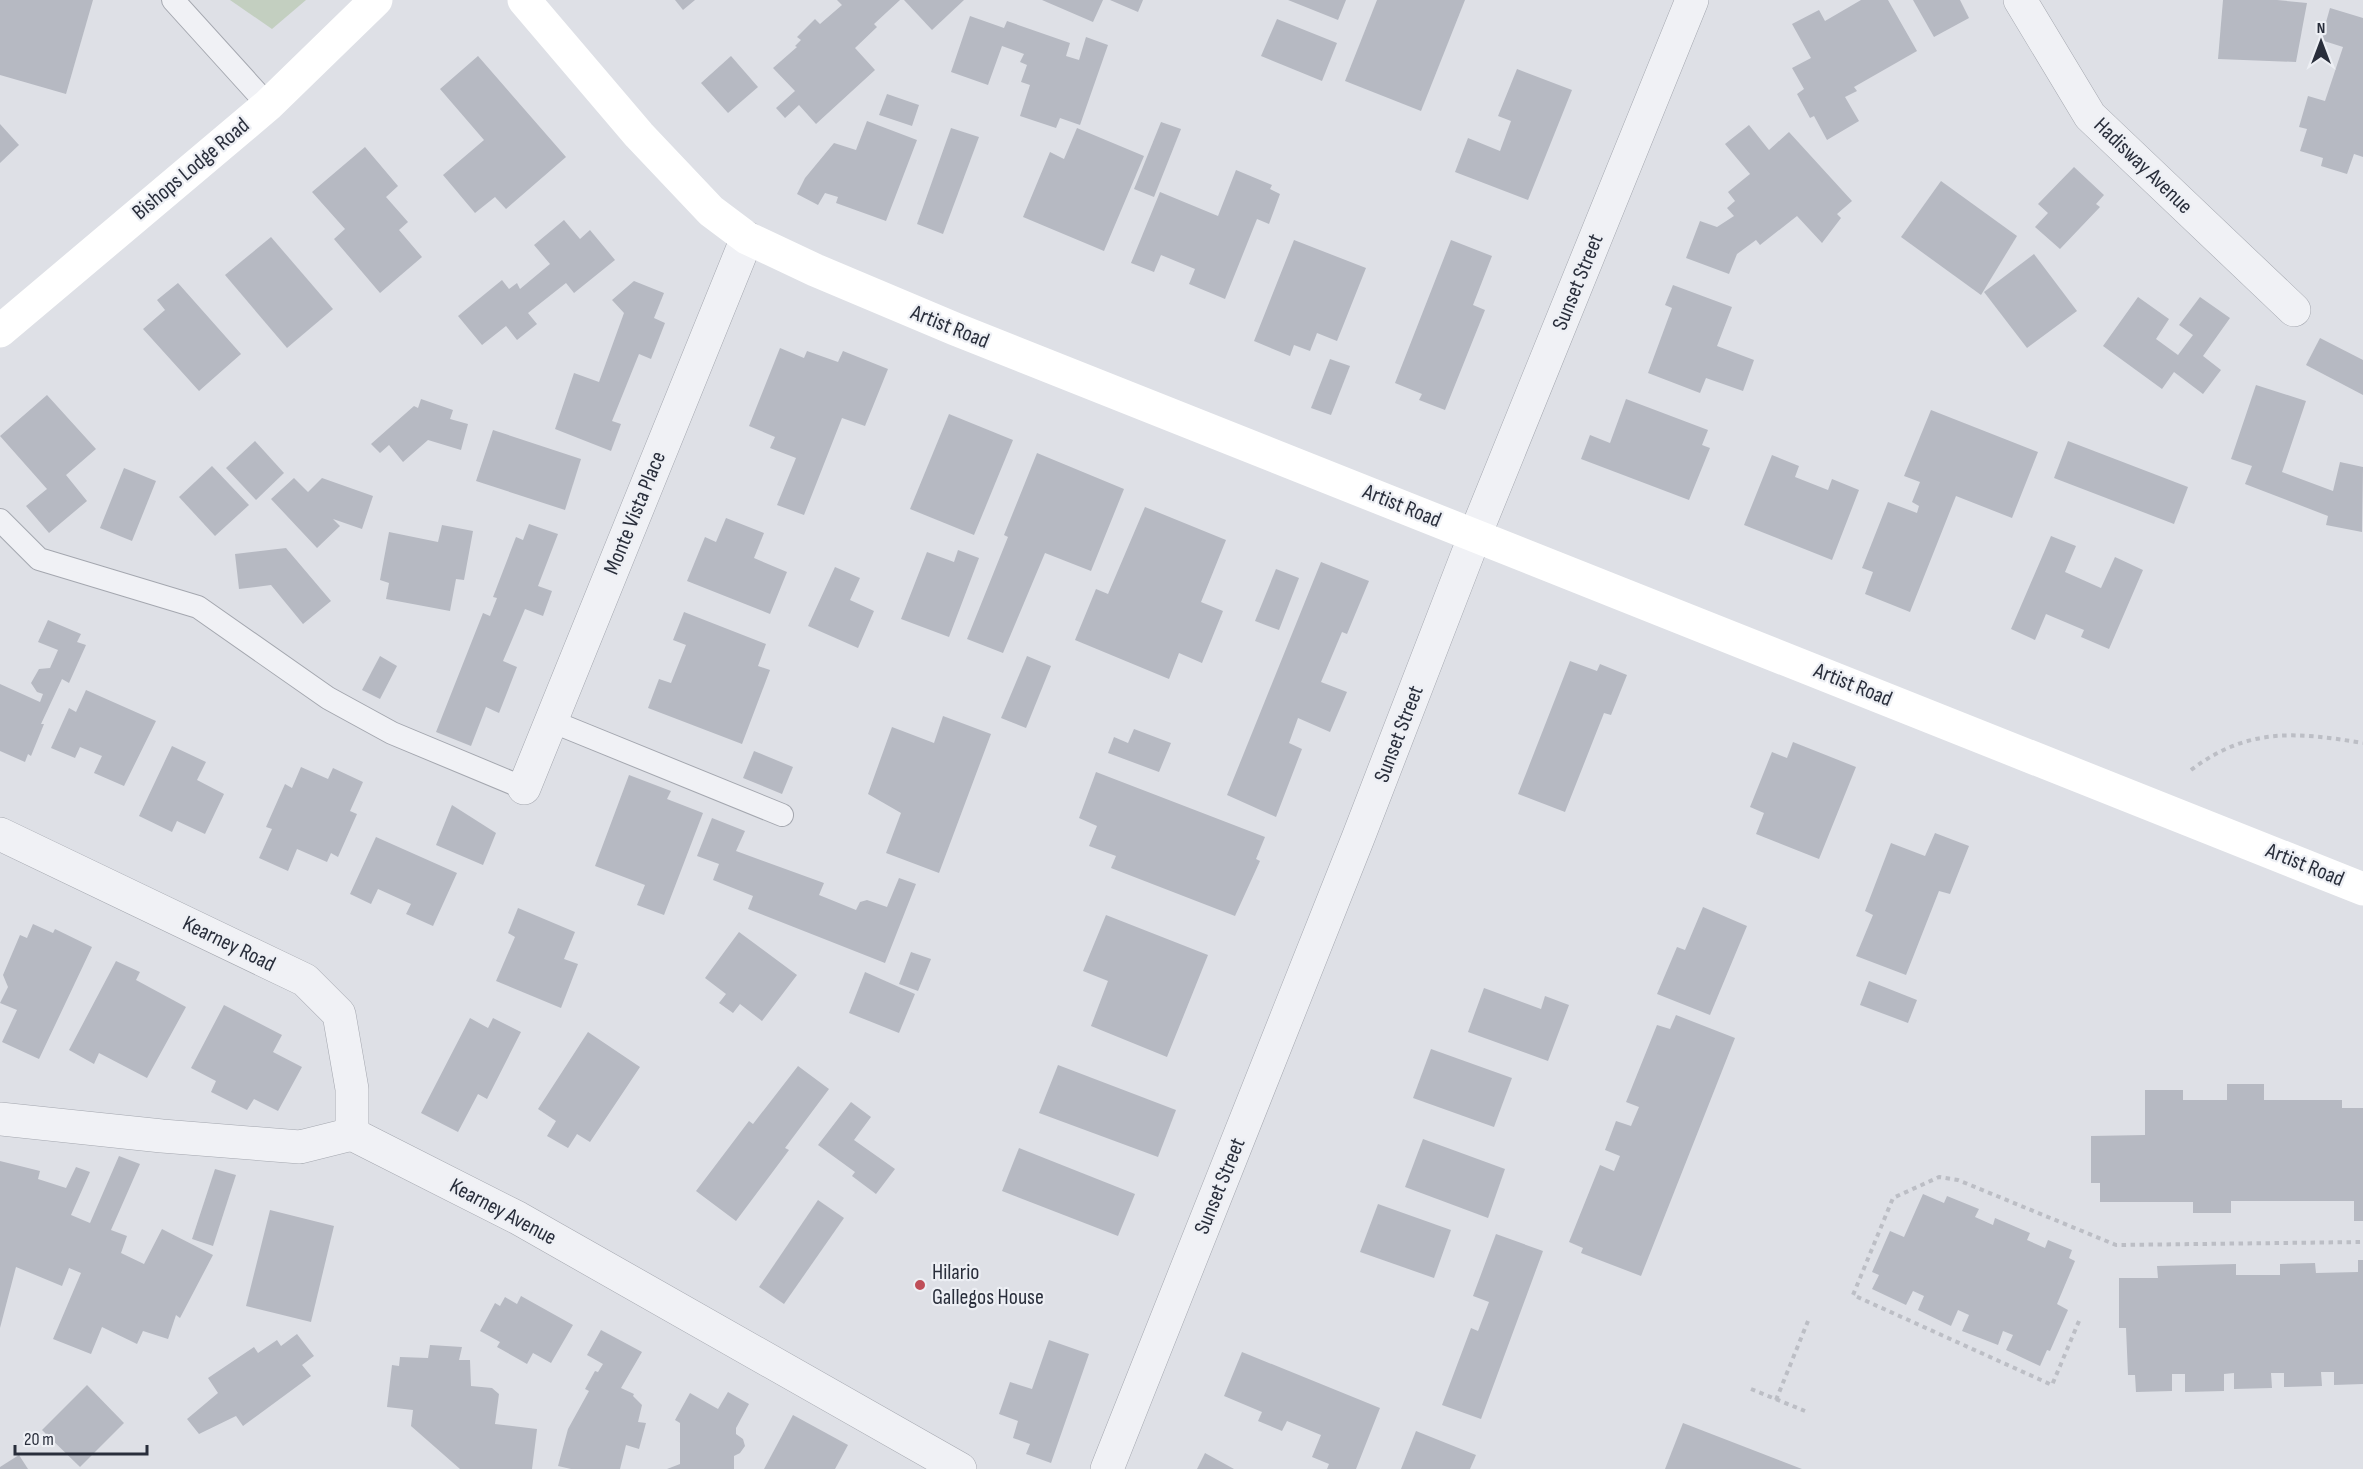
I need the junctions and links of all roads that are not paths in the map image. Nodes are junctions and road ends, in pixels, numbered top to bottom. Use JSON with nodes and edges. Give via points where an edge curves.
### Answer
{"nodes":[{"id":1,"x":172,"y":0,"type":"edge"},
{"id":2,"x":376,"y":0,"type":"edge"},
{"id":3,"x":524,"y":0,"type":"edge"},
{"id":4,"x":1692,"y":0,"type":"edge"},
{"id":5,"x":2020,"y":0,"type":"edge"},
{"id":6,"x":268,"y":105,"type":"junction"},
{"id":7,"x":747,"y":238,"type":"junction"},
{"id":8,"x":2294,"y":310,"type":"dead end"},
{"id":9,"x":0,"y":331,"type":"edge"},
{"id":10,"x":0,"y":520,"type":"edge"},
{"id":11,"x":1474,"y":535,"type":"junction"},
{"id":12,"x":551,"y":721,"type":"junction"},
{"id":13,"x":524,"y":789,"type":"joint"},
{"id":14,"x":782,"y":816,"type":"dead end"},
{"id":15,"x":0,"y":834,"type":"edge"},
{"id":16,"x":2363,"y":889,"type":"edge"},
{"id":17,"x":0,"y":1119,"type":"edge"},
{"id":18,"x":352,"y":1134,"type":"junction"},
{"id":19,"x":960,"y":1469,"type":"edge"},
{"id":20,"x":1107,"y":1469,"type":"edge"}],
"edges":[{"from":1,"to":6,"type":"lane"},
{"from":2,"to":6,"type":"main road","name":"Bishops Lodge Road"},
{"from":3,"to":7,"type":"main road","name":"Artist Road","via":[[682,183]]},
{"from":4,"to":11,"type":"street","name":"Sunset Street"},
{"from":5,"to":8,"type":"street","name":"Hadisway Avenue","via":[[2090,116]]},
{"from":6,"to":9,"type":"main road","name":"Bishops Lodge Road"},
{"from":7,"to":11,"type":"main road","name":"Artist Road","via":[[955,329]]},
{"from":7,"to":12,"type":"street","name":"Monte Vista Place"},
{"from":10,"to":13,"type":"lane","via":[[39,559],[198,607],[337,703],[392,733]]},
{"from":11,"to":16,"type":"main road","name":"Artist Road"},
{"from":11,"to":20,"type":"street","name":"Sunset Street","via":[[1350,860]]},
{"from":12,"to":13,"type":"street","name":"Monte Vista Place"},
{"from":12,"to":14,"type":"lane"},
{"from":15,"to":18,"type":"street","name":"Kearney Road","via":[[305,980],[339,1014],[352,1089]]},
{"from":17,"to":18,"type":"street","via":[[300,1147]]},
{"from":18,"to":19,"type":"street","name":"Kearney Avenue","via":[[518,1218]]}]}
